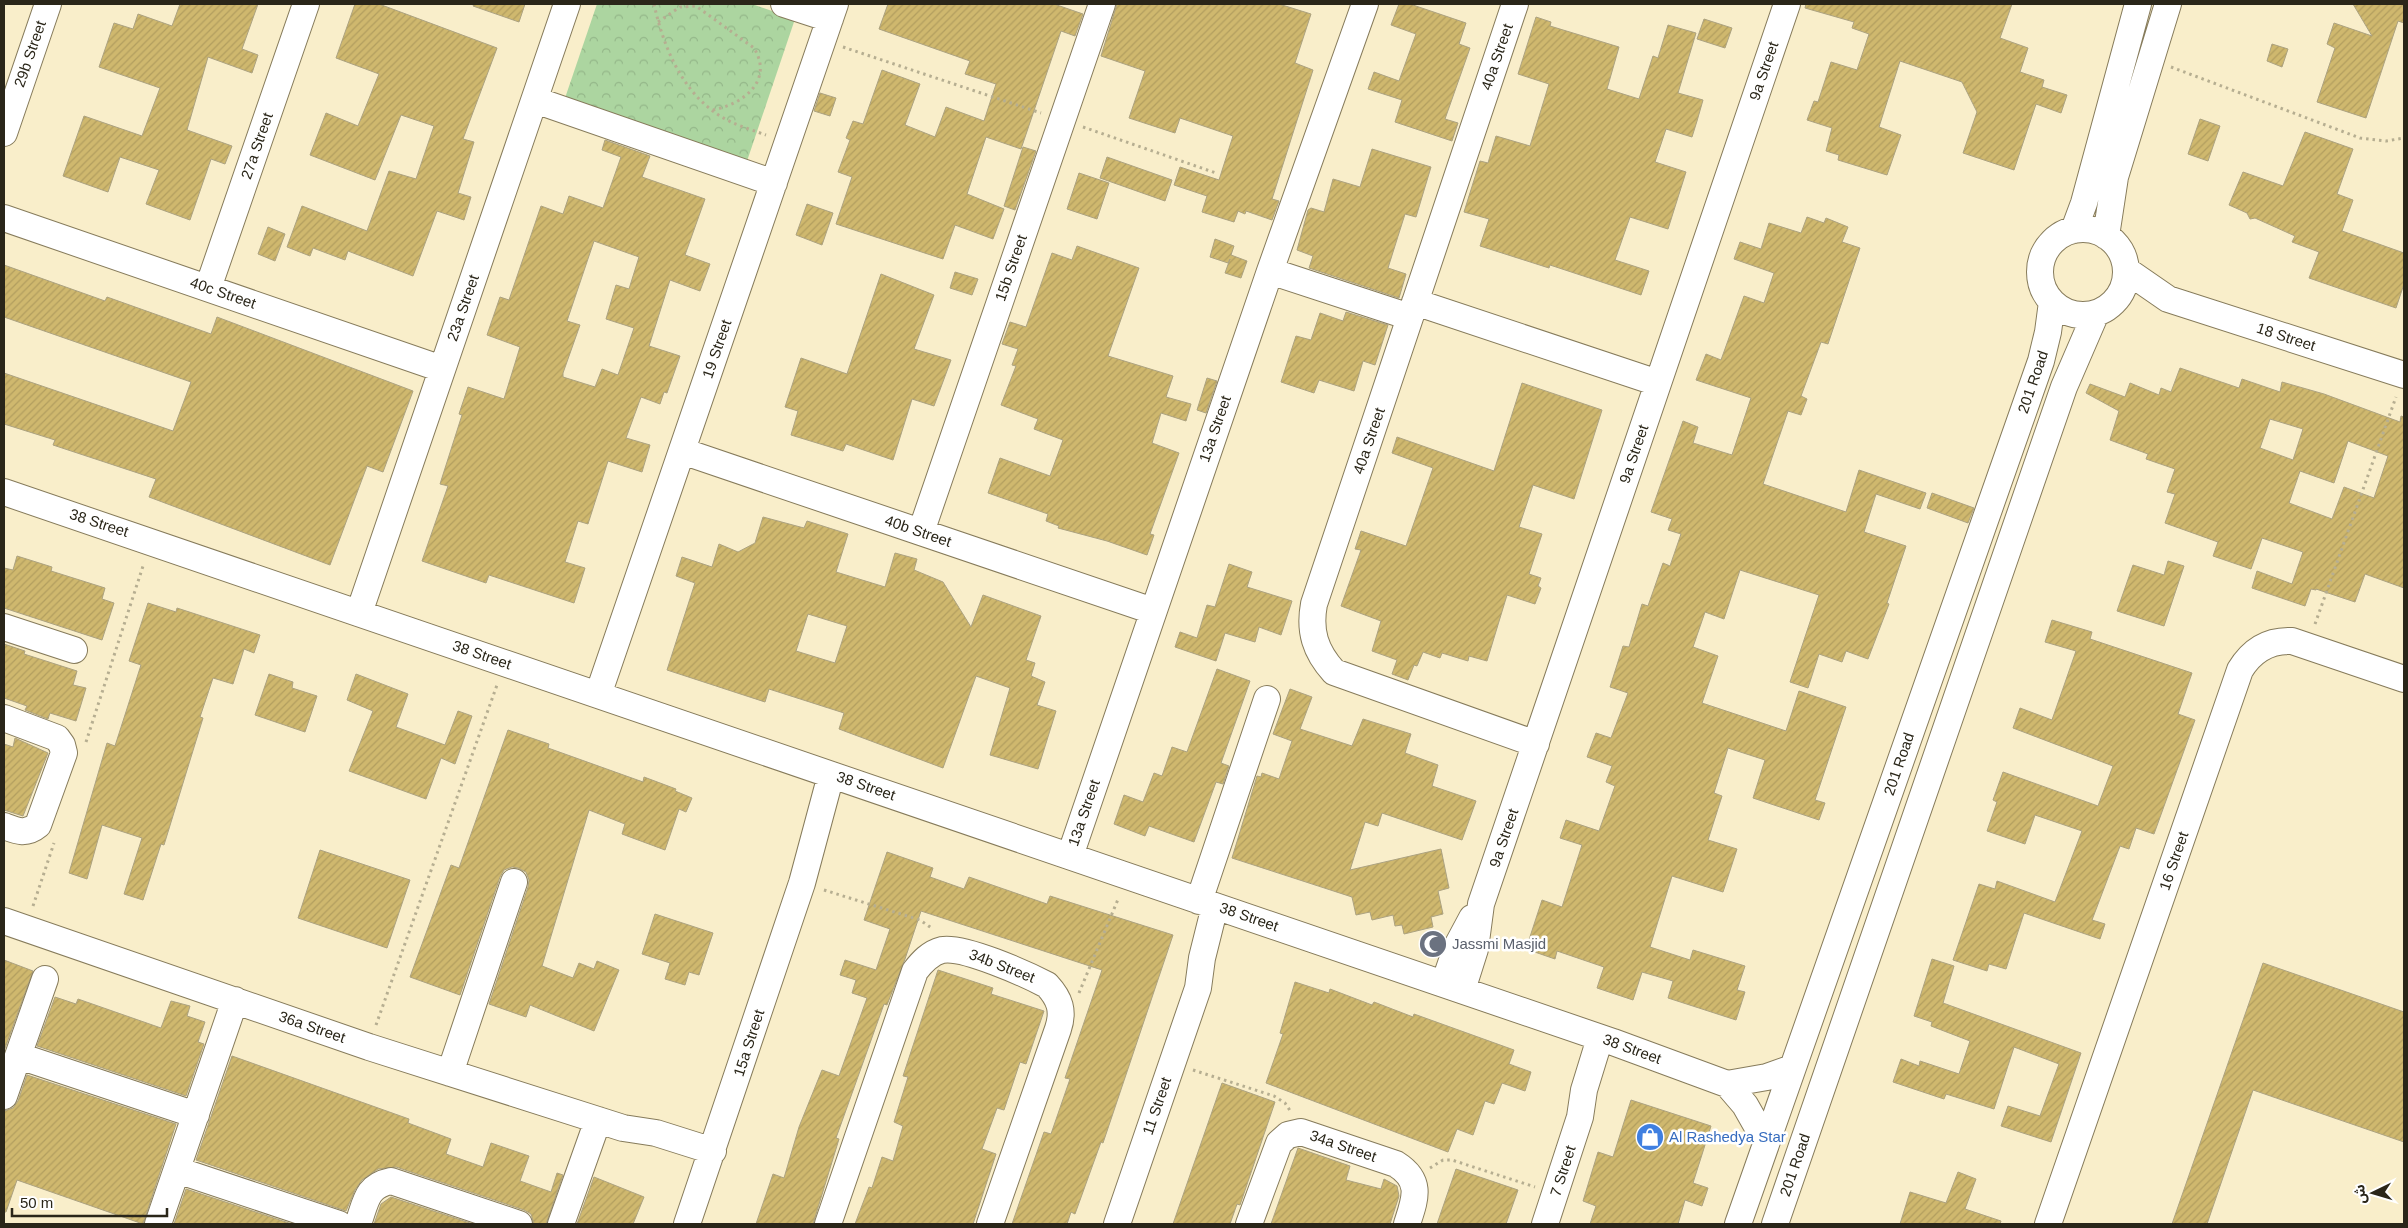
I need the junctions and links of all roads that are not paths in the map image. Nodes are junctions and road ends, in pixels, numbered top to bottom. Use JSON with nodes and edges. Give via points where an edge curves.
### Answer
{"nodes":[{"id":1,"x":48,"y":4,"type":"edge"},
{"id":2,"x":306,"y":4,"type":"edge"},
{"id":3,"x":567,"y":4,"type":"edge"},
{"id":4,"x":784,"y":4,"type":"edge"},
{"id":5,"x":1102,"y":4,"type":"edge"},
{"id":6,"x":1365,"y":4,"type":"edge"},
{"id":7,"x":1515,"y":4,"type":"edge"},
{"id":8,"x":1787,"y":4,"type":"edge"},
{"id":9,"x":2138,"y":4,"type":"edge"},
{"id":10,"x":2168,"y":4,"type":"edge"},
{"id":11,"x":830,"y":21,"type":"edge"},
{"id":12,"x":535,"y":100,"type":"junction"},
{"id":13,"x":4,"y":133,"type":"edge"},
{"id":14,"x":774,"y":183,"type":"junction"},
{"id":15,"x":4,"y":218,"type":"edge"},
{"id":16,"x":2074,"y":230,"type":"junction"},
{"id":17,"x":2106,"y":236,"type":"junction"},
{"id":18,"x":2126,"y":270,"type":"junction"},
{"id":19,"x":1270,"y":271,"type":"junction"},
{"id":20,"x":208,"y":288,"type":"junction"},
{"id":21,"x":2168,"y":299,"type":"junction"},
{"id":22,"x":2052,"y":302,"type":"junction"},
{"id":23,"x":2105,"y":308,"type":"junction"},
{"id":24,"x":1413,"y":310,"type":"junction"},
{"id":25,"x":442,"y":369,"type":"junction"},
{"id":26,"x":2404,"y":375,"type":"edge"},
{"id":27,"x":1658,"y":383,"type":"junction"},
{"id":28,"x":682,"y":450,"type":"junction"},
{"id":29,"x":4,"y":492,"type":"edge"},
{"id":30,"x":921,"y":532,"type":"junction"},
{"id":31,"x":1153,"y":611,"type":"junction"},
{"id":32,"x":359,"y":613,"type":"junction"},
{"id":33,"x":4,"y":627,"type":"edge"},
{"id":34,"x":74,"y":650,"type":"dead end"},
{"id":35,"x":2404,"y":679,"type":"edge"},
{"id":36,"x":598,"y":695,"type":"junction"},
{"id":37,"x":1267,"y":699,"type":"dead end"},
{"id":38,"x":4,"y":718,"type":"edge"},
{"id":39,"x":1536,"y":744,"type":"junction"},
{"id":40,"x":842,"y":778,"type":"junction"},
{"id":41,"x":4,"y":826,"type":"edge"},
{"id":42,"x":1070,"y":856,"type":"junction"},
{"id":43,"x":514,"y":882,"type":"dead end"},
{"id":44,"x":1217,"y":906,"type":"junction"},
{"id":45,"x":15,"y":924,"type":"edge"},
{"id":46,"x":45,"y":979,"type":"dead end"},
{"id":47,"x":1453,"y":987,"type":"junction"},
{"id":48,"x":235,"y":1000,"type":"junction"},
{"id":49,"x":1607,"y":1040,"type":"junction"},
{"id":50,"x":18,"y":1056,"type":"junction"},
{"id":51,"x":1792,"y":1068,"type":"junction"},
{"id":52,"x":450,"y":1073,"type":"junction"},
{"id":53,"x":1726,"y":1084,"type":"junction"},
{"id":54,"x":4,"y":1096,"type":"edge"},
{"id":55,"x":196,"y":1115,"type":"junction"},
{"id":56,"x":598,"y":1120,"type":"junction"},
{"id":57,"x":1766,"y":1142,"type":"junction"},
{"id":58,"x":710,"y":1159,"type":"junction"},
{"id":59,"x":177,"y":1170,"type":"junction"},
{"id":60,"x":158,"y":1224,"type":"edge"},
{"id":61,"x":339,"y":1224,"type":"edge"},
{"id":62,"x":358,"y":1224,"type":"edge"},
{"id":63,"x":519,"y":1224,"type":"edge"},
{"id":64,"x":561,"y":1224,"type":"edge"},
{"id":65,"x":688,"y":1224,"type":"edge"},
{"id":66,"x":828,"y":1224,"type":"edge"},
{"id":67,"x":990,"y":1224,"type":"edge"},
{"id":68,"x":1117,"y":1224,"type":"edge"},
{"id":69,"x":1249,"y":1224,"type":"edge"},
{"id":70,"x":1407,"y":1224,"type":"edge"},
{"id":71,"x":1545,"y":1224,"type":"edge"},
{"id":72,"x":1738,"y":1224,"type":"edge"},
{"id":73,"x":1775,"y":1224,"type":"edge"},
{"id":74,"x":2048,"y":1224,"type":"edge"}],
"edges":[{"from":1,"to":13,"type":"street","name":"29b Street"},
{"from":2,"to":20,"type":"street","name":"27a Street"},
{"from":3,"to":12,"type":"street","name":"23a Street"},
{"from":4,"to":11,"type":"street"},
{"from":5,"to":30,"type":"street","name":"15b Street"},
{"from":6,"to":19,"type":"street","name":"13a Street"},
{"from":7,"to":24,"type":"street","name":"40a Street"},
{"from":8,"to":27,"type":"street","name":"9a Street"},
{"from":9,"to":16,"type":"street"},
{"from":10,"to":17,"type":"street","via":[[2115,177]]},
{"from":11,"to":14,"type":"street","name":"19 Street"},
{"from":12,"to":14,"type":"street"},
{"from":12,"to":25,"type":"street","name":"23a Street"},
{"from":14,"to":28,"type":"street","name":"19 Street"},
{"from":15,"to":20,"type":"street","name":"40c Street"},
{"from":16,"to":17,"type":"street","via":[[2090,230]]},
{"from":16,"to":22,"type":"street","via":[[2056,239],[2044,255],[2040,275]]},
{"from":17,"to":18,"type":"street","via":[[2120,250]]},
{"from":18,"to":21,"type":"street","name":"18 Street"},
{"from":18,"to":23,"type":"street","via":[[2123,287]]},
{"from":19,"to":24,"type":"street"},
{"from":19,"to":31,"type":"street","name":"13a Street"},
{"from":20,"to":25,"type":"street","name":"40c Street"},
{"from":21,"to":23,"type":"street","name":"18 Street","via":[[2141,298]]},
{"from":21,"to":26,"type":"street","name":"18 Street"},
{"from":22,"to":23,"type":"street","via":[[2077,315]]},
{"from":22,"to":51,"type":"street","name":"201 Road","via":[[2040,361]]},
{"from":23,"to":73,"type":"street","name":"201 Road","via":[[2064,387]]},
{"from":24,"to":27,"type":"street"},
{"from":24,"to":39,"type":"street","name":"40a Street","via":[[1314,604],[1314,640],[1318,652],[1334,672]]},
{"from":25,"to":32,"type":"street","name":"23a Street"},
{"from":27,"to":39,"type":"street","name":"9a Street"},
{"from":28,"to":30,"type":"street","name":"40b Street"},
{"from":28,"to":36,"type":"street","name":"19 Street"},
{"from":29,"to":32,"type":"street","name":"38 Street"},
{"from":30,"to":31,"type":"street","name":"40b Street"},
{"from":31,"to":42,"type":"street","name":"13a Street"},
{"from":32,"to":36,"type":"street","name":"38 Street"},
{"from":33,"to":34,"type":"street"},
{"from":35,"to":74,"type":"street","name":"16 Street","via":[[2292,642],[2273,643],[2253,653],[2240,670]]},
{"from":36,"to":40,"type":"street","name":"38 Street"},
{"from":37,"to":44,"type":"street","name":"11 Street"},
{"from":38,"to":41,"type":"street","via":[[57,738],[64,753],[38,825],[22,832]]},
{"from":39,"to":47,"type":"street","name":"9a Street","via":[[1481,904],[1462,934]]},
{"from":40,"to":42,"type":"street","name":"38 Street"},
{"from":40,"to":58,"type":"street","name":"15a Street","via":[[831,827],[805,872]]},
{"from":42,"to":44,"type":"street","name":"38 Street"},
{"from":43,"to":52,"type":"street"},
{"from":44,"to":47,"type":"street","name":"38 Street"},
{"from":44,"to":68,"type":"street","name":"11 Street","via":[[1214,964],[1198,988]]},
{"from":45,"to":48,"type":"street","name":"36a Street"},
{"from":46,"to":50,"type":"street"},
{"from":47,"to":49,"type":"street","name":"38 Street"},
{"from":48,"to":52,"type":"street","name":"36a Street"},
{"from":48,"to":55,"type":"street"},
{"from":49,"to":53,"type":"street","name":"38 Street"},
{"from":49,"to":71,"type":"street","name":"7 Street","via":[[1594,1094],[1580,1117]]},
{"from":50,"to":54,"type":"street"},
{"from":50,"to":55,"type":"street"},
{"from":51,"to":53,"type":"street","name":"38 Street","via":[[1767,1078]]},
{"from":51,"to":57,"type":"street","name":"201 Road"},
{"from":52,"to":56,"type":"street","name":"36a Street"},
{"from":53,"to":57,"type":"street","name":"38 Street","via":[[1745,1105]]},
{"from":55,"to":59,"type":"street"},
{"from":56,"to":58,"type":"street","name":"36a Street","via":[[623,1128],[650,1144]]},
{"from":56,"to":64,"type":"street"},
{"from":57,"to":72,"type":"street","name":"201 Road"},
{"from":58,"to":65,"type":"street","name":"15a Street"},
{"from":59,"to":60,"type":"street"},
{"from":59,"to":61,"type":"street"},
{"from":62,"to":63,"type":"street","via":[[369,1192],[379,1183],[392,1180]]},
{"from":66,"to":67,"type":"street","name":"34b Street","via":[[914,971],[926,958],[941,950],[958,950],[1047,984],[1061,1006],[1058,1029]]},
{"from":69,"to":70,"type":"street","name":"34a Street","via":[[1279,1143],[1288,1135],[1301,1132],[1406,1170],[1413,1180],[1415,1192]]}]}
